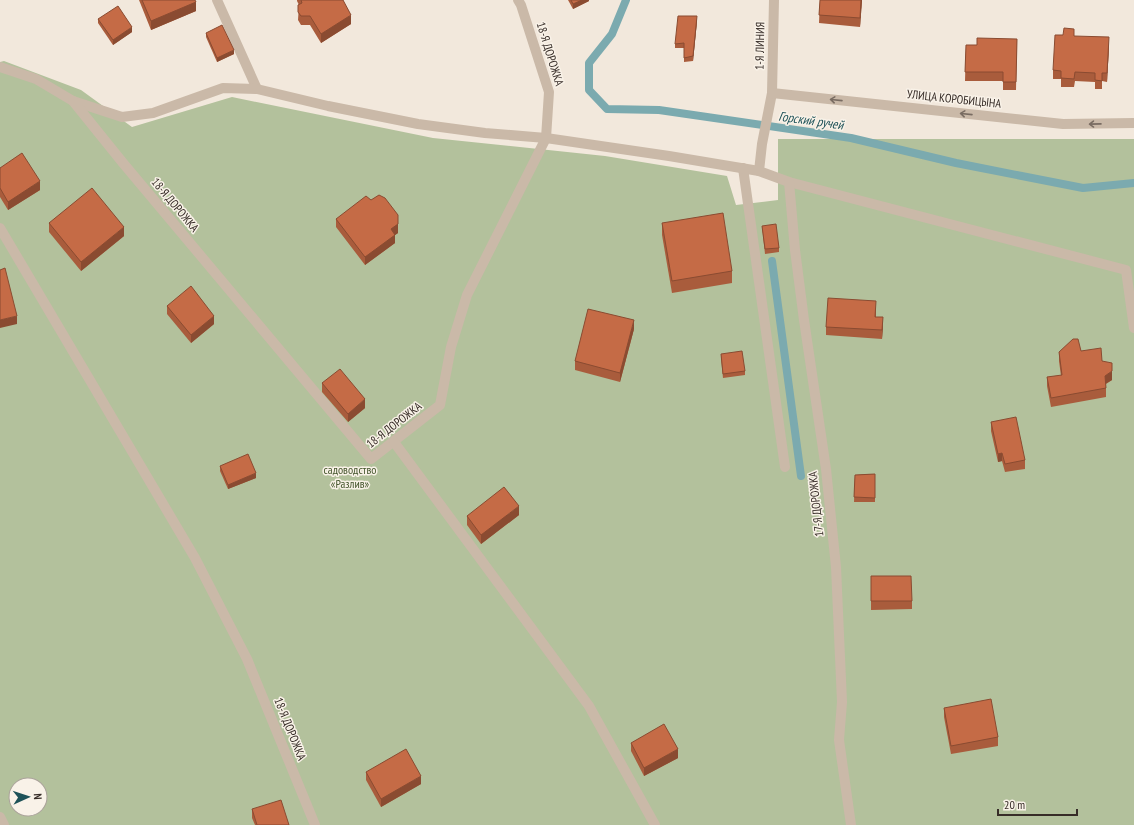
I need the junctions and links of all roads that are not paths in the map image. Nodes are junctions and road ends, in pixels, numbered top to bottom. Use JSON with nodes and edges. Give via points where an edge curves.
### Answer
{"nodes":[{"id":1,"x":216,"y":0,"type":"edge"},
{"id":2,"x":518,"y":0,"type":"edge"},
{"id":3,"x":774,"y":0,"type":"edge"},
{"id":4,"x":0,"y":67,"type":"edge"},
{"id":5,"x":256,"y":89,"type":"junction"},
{"id":6,"x":772,"y":93,"type":"junction"},
{"id":7,"x":73,"y":101,"type":"junction"},
{"id":8,"x":1134,"y":123,"type":"edge"},
{"id":9,"x":546,"y":138,"type":"junction"},
{"id":10,"x":743,"y":168,"type":"junction"},
{"id":11,"x":759,"y":171,"type":"junction"},
{"id":12,"x":789,"y":182,"type":"junction"},
{"id":13,"x":0,"y":228,"type":"edge"},
{"id":14,"x":1134,"y":328,"type":"edge"},
{"id":15,"x":394,"y":442,"type":"junction"},
{"id":16,"x":785,"y":467,"type":"dead end"},
{"id":17,"x":0,"y":817,"type":"edge"},
{"id":18,"x":4,"y":825,"type":"edge"},
{"id":19,"x":315,"y":825,"type":"edge"},
{"id":20,"x":656,"y":825,"type":"edge"},
{"id":21,"x":851,"y":825,"type":"edge"}],
"edges":[{"from":1,"to":5,"type":"street"},
{"from":2,"to":9,"type":"street","name":"18-Я ДОРОЖКА","via":[[549,92]]},
{"from":3,"to":6,"type":"street","name":"1-Я ЛИНИЯ"},
{"from":4,"to":7,"type":"street","via":[[36,79]]},
{"from":5,"to":7,"type":"street","via":[[223,88],[153,113],[122,117]]},
{"from":5,"to":9,"type":"street","via":[[418,124]]},
{"from":8,"to":6,"type":"street","name":"УЛИЦА КОРОБИЦЫНА","one_way":true,"via":[[1063,124]]},
{"from":6,"to":11,"type":"street","name":"1-Я ЛИНИЯ"},
{"from":7,"to":15,"type":"street","name":"18-Я ДОРОЖКА","via":[[371,459]]},
{"from":9,"to":10,"type":"street"},
{"from":9,"to":15,"type":"street","name":"18-Я ДОРОЖКА","via":[[467,295],[452,347],[440,404]]},
{"from":10,"to":11,"type":"street"},
{"from":10,"to":16,"type":"street"},
{"from":11,"to":12,"type":"street"},
{"from":12,"to":14,"type":"street","via":[[1126,270]]},
{"from":12,"to":21,"type":"street","name":"17-Я ДОРОЖКА","via":[[795,250],[826,469],[835,559],[842,702],[839,740]]},
{"from":13,"to":19,"type":"street","name":"18-Я ДОРОЖКА","via":[[195,558],[247,659]]},
{"from":15,"to":20,"type":"street","via":[[589,706]]},
{"from":17,"to":18,"type":"street"}]}
